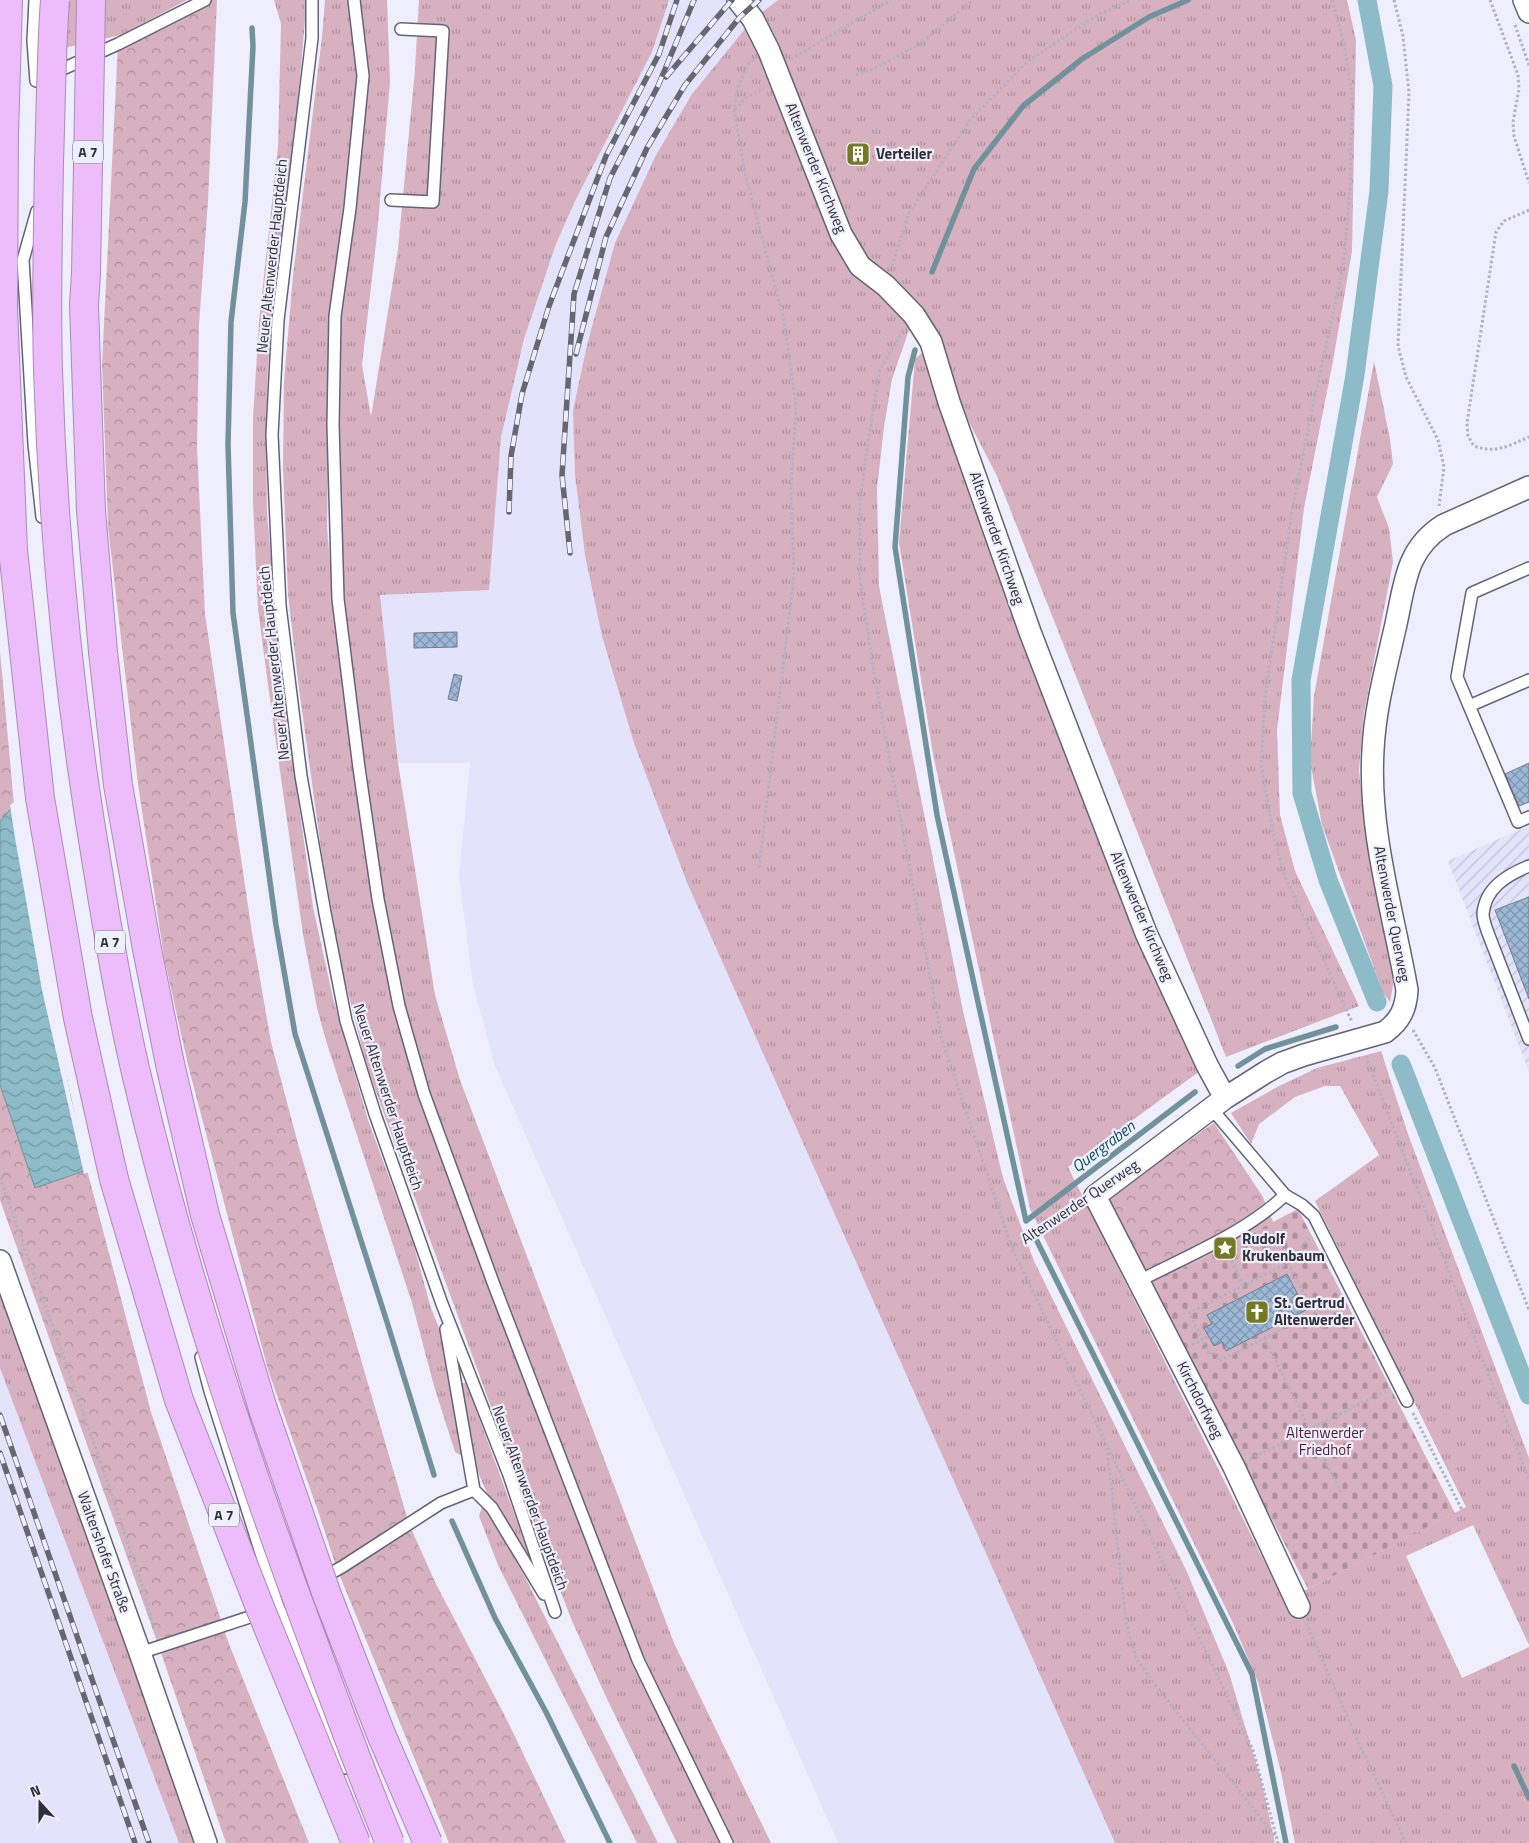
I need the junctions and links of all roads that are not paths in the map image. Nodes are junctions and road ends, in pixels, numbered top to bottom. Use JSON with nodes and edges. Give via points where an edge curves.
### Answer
{"nodes":[{"id":1,"x":8,"y":0,"type":"edge"},
{"id":2,"x":35,"y":0,"type":"edge"},
{"id":3,"x":55,"y":0,"type":"edge"},
{"id":4,"x":91,"y":0,"type":"edge"},
{"id":5,"x":205,"y":0,"type":"edge"},
{"id":6,"x":312,"y":0,"type":"edge"},
{"id":7,"x":354,"y":0,"type":"edge"},
{"id":8,"x":738,"y":0,"type":"edge"},
{"id":9,"x":1524,"y":0,"type":"edge"},
{"id":10,"x":1522,"y":17,"type":"edge"},
{"id":11,"x":401,"y":29,"type":"dead end"},
{"id":12,"x":391,"y":200,"type":"dead end"},
{"id":13,"x":37,"y":211,"type":"dead end"},
{"id":14,"x":1529,"y":487,"type":"edge"},
{"id":15,"x":44,"y":532,"type":"dead end"},
{"id":16,"x":46,"y":552,"type":"dead end"},
{"id":17,"x":1529,"y":568,"type":"edge"},
{"id":18,"x":1529,"y":680,"type":"edge"},
{"id":19,"x":1470,"y":706,"type":"junction"},
{"id":20,"x":1529,"y":817,"type":"edge"},
{"id":21,"x":1529,"y":866,"type":"edge"},
{"id":22,"x":1529,"y":1039,"type":"edge"},
{"id":23,"x":1218,"y":1103,"type":"junction"},
{"id":24,"x":1285,"y":1195,"type":"junction"},
{"id":25,"x":1095,"y":1196,"type":"joint"},
{"id":26,"x":0,"y":1261,"type":"edge"},
{"id":27,"x":1139,"y":1280,"type":"junction"},
{"id":28,"x":442,"y":1304,"type":"junction"},
{"id":29,"x":192,"y":1324,"type":"dead end"},
{"id":30,"x":197,"y":1343,"type":"dead end"},
{"id":31,"x":1407,"y":1401,"type":"road end"},
{"id":32,"x":474,"y":1490,"type":"junction"},
{"id":33,"x":277,"y":1604,"type":"junction"},
{"id":34,"x":1299,"y":1607,"type":"road end"},
{"id":35,"x":150,"y":1650,"type":"junction"},
{"id":36,"x":350,"y":1777,"type":"dead end"},
{"id":37,"x":206,"y":1843,"type":"edge"},
{"id":38,"x":356,"y":1843,"type":"edge"},
{"id":39,"x":390,"y":1843,"type":"edge"},
{"id":40,"x":428,"y":1843,"type":"edge"},
{"id":41,"x":727,"y":1843,"type":"edge"}],
"edges":[{"from":1,"to":38,"type":"highway","number":"A 7","bridge":true,"via":[[3,308],[12,550],[40,798],[78,1018],[114,1179],[179,1400]]},
{"from":2,"to":5,"type":"lane","via":[[33,41],[36,81]]},
{"from":3,"to":39,"type":"highway","number":"A 7","bridge":true,"via":[[48,213],[48,369],[55,510],[71,690],[106,918],[138,1081],[173,1221],[216,1364],[266,1516]]},
{"from":4,"to":40,"type":"highway","number":"A 7","bridge":true,"via":[[84,305],[91,511],[118,785],[147,949],[205,1215],[263,1409],[327,1595]]},
{"from":6,"to":28,"type":"lane","name":"Neuer Altenwerder Hauptdeich","via":[[312,38],[278,320],[272,435],[280,606],[301,776],[346,1021]]},
{"from":7,"to":41,"type":"lane","via":[[363,76],[335,316],[338,599],[359,768],[398,1006],[424,1094],[494,1285],[638,1660]]},
{"from":8,"to":23,"type":"street","name":"Altenwerder Kirchweg","via":[[753,20],[775,66],[841,234],[860,266],[886,286],[914,315],[931,342],[1030,632],[1146,933],[1207,1065]]},
{"from":9,"to":10,"type":"street"},
{"from":11,"to":12,"type":"lane","via":[[443,31],[433,202]]},
{"from":13,"to":15,"type":"lane","via":[[24,260],[34,444]]},
{"from":14,"to":23,"type":"street","name":"Altenwerder Querweg","via":[[1444,525],[1426,538],[1409,566],[1378,707],[1373,749],[1377,835],[1407,990],[1406,1005],[1400,1018],[1385,1032],[1282,1063]]},
{"from":16,"to":29,"type":"lane","via":[[76,794],[129,1083]]},
{"from":17,"to":19,"type":"lane","via":[[1472,593],[1457,677]]},
{"from":18,"to":19,"type":"lane"},
{"from":19,"to":20,"type":"lane","via":[[1518,822]]},
{"from":21,"to":22,"type":"lane","via":[[1511,873],[1495,886],[1486,901],[1483,916]]},
{"from":23,"to":24,"type":"lane"},
{"from":23,"to":25,"type":"street","name":"Altenwerder Querweg"},
{"from":24,"to":27,"type":"lane","via":[[1269,1211]]},
{"from":24,"to":31,"type":"lane","via":[[1314,1216]]},
{"from":25,"to":27,"type":"street","name":"Kirchdorfweg"},
{"from":26,"to":35,"type":"street","name":"Waltershofer Straße"},
{"from":27,"to":34,"type":"street","name":"Kirchdorfweg","via":[[1234,1467]]},
{"from":28,"to":32,"type":"lane","name":"Neuer Altenwerder Hauptdeich"},
{"from":28,"to":32,"type":"lane","name":"Neuer Altenwerder Hauptdeich","via":[[509,1475],[555,1612],[492,1508]]},
{"from":30,"to":33,"type":"lane"},
{"from":32,"to":33,"type":"lane","via":[[441,1502],[342,1568]]},
{"from":33,"to":35,"type":"lane","via":[[259,1615]]},
{"from":33,"to":36,"type":"lane"},
{"from":35,"to":37,"type":"street","name":"Waltershofer Straße"}]}
